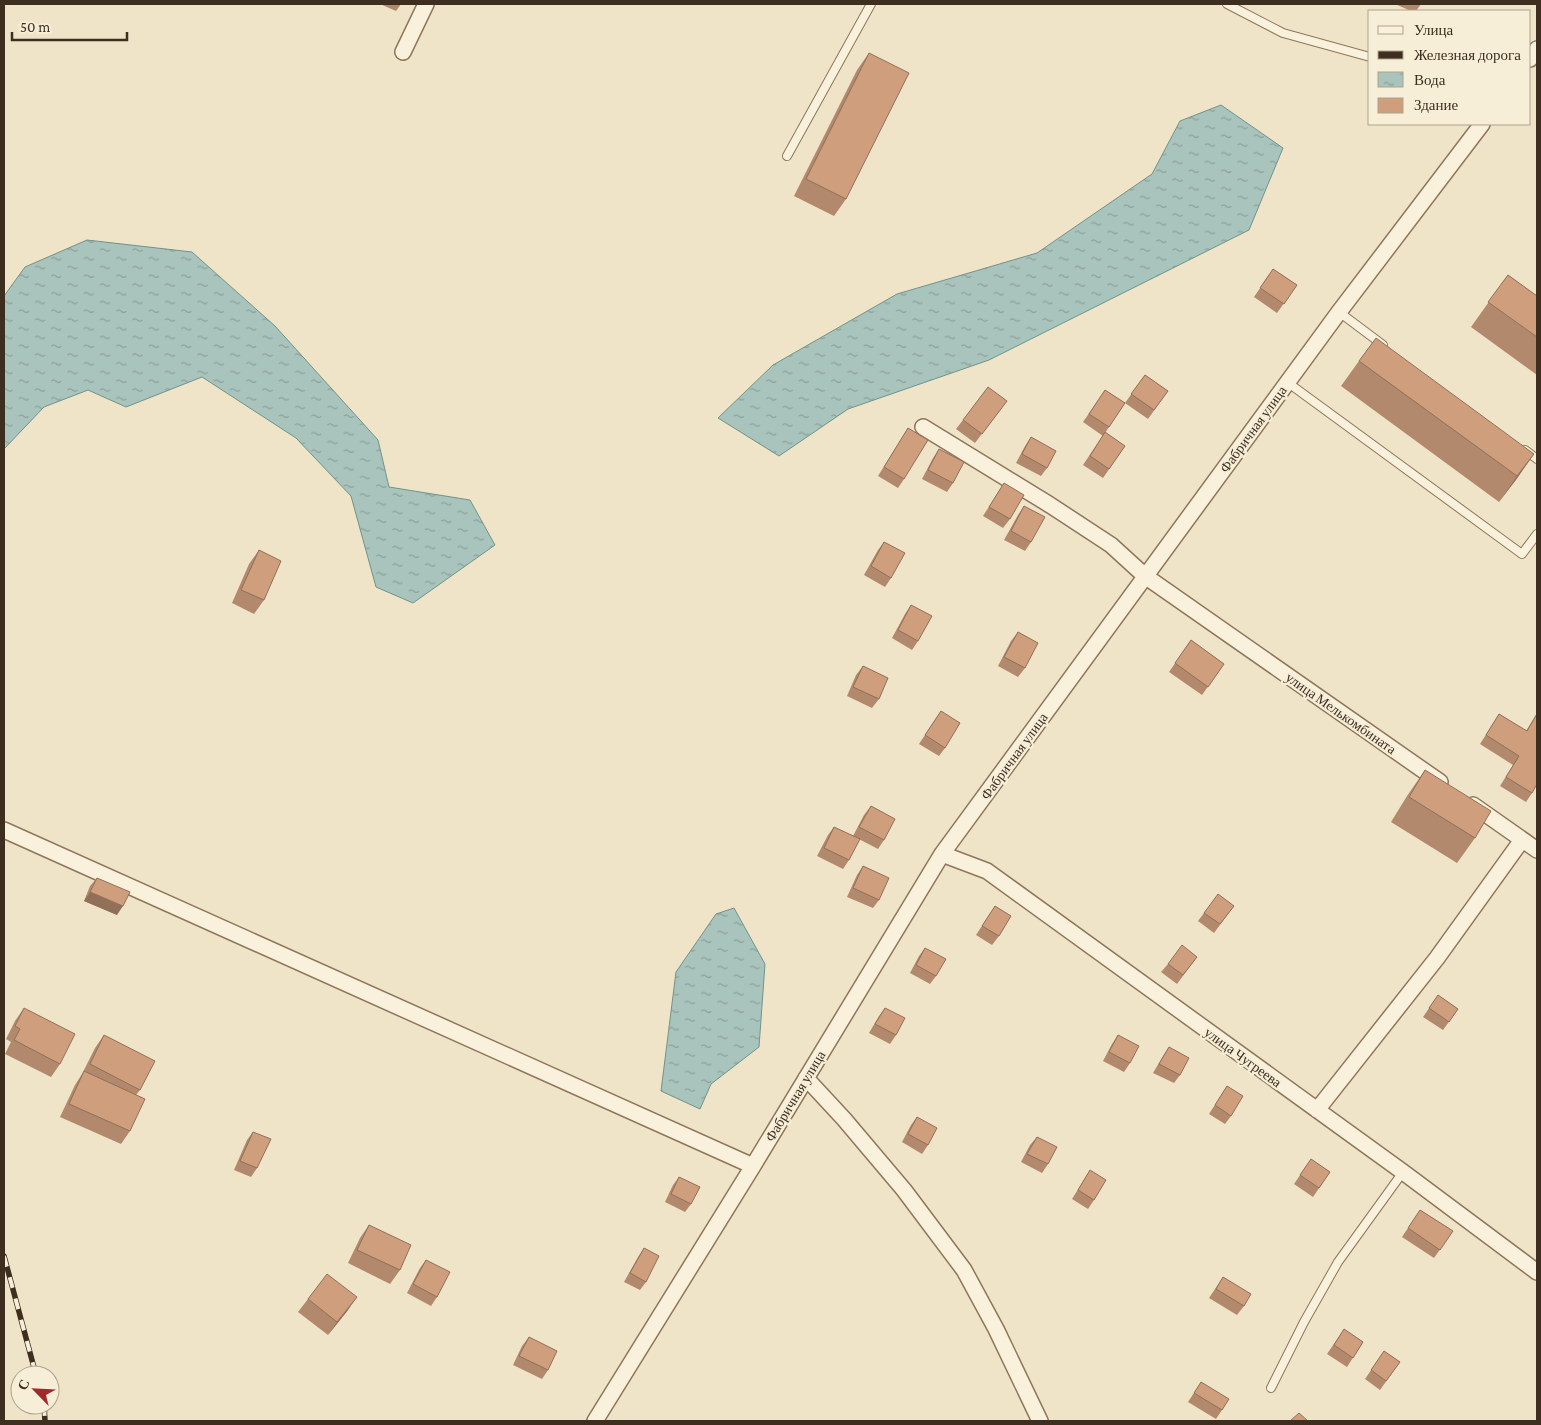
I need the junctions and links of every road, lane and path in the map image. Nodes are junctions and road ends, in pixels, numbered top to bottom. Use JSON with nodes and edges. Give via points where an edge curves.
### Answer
{"nodes":[{"id":1,"x":426,"y":4,"type":"edge"},
{"id":2,"x":871,"y":4,"type":"edge"},
{"id":3,"x":1227,"y":4,"type":"edge"},
{"id":4,"x":403,"y":52,"type":"dead end"},
{"id":5,"x":1368,"y":55,"type":"edge"},
{"id":6,"x":1481,"y":125,"type":"edge"},
{"id":7,"x":787,"y":156,"type":"dead end"},
{"id":8,"x":1339,"y":312,"type":"junction"},
{"id":9,"x":1386,"y":347,"type":"edge"},
{"id":10,"x":1287,"y":382,"type":"junction"},
{"id":11,"x":923,"y":427,"type":"dead end"},
{"id":12,"x":1521,"y":448,"type":"edge"},
{"id":13,"x":1537,"y":459,"type":"edge"},
{"id":14,"x":1537,"y":534,"type":"edge"},
{"id":15,"x":1145,"y":576,"type":"junction"},
{"id":16,"x":4,"y":830,"type":"edge"},
{"id":17,"x":1522,"y":840,"type":"junction"},
{"id":18,"x":1537,"y":850,"type":"edge"},
{"id":19,"x":942,"y":854,"type":"junction"},
{"id":20,"x":806,"y":1078,"type":"junction"},
{"id":21,"x":1317,"y":1110,"type":"junction"},
{"id":22,"x":753,"y":1166,"type":"junction"},
{"id":23,"x":1403,"y":1172,"type":"junction"},
{"id":24,"x":1537,"y":1272,"type":"edge"},
{"id":25,"x":1271,"y":1388,"type":"dead end"},
{"id":26,"x":595,"y":1421,"type":"edge"},
{"id":27,"x":1040,"y":1421,"type":"edge"}],
"edges":[{"from":1,"to":4,"type":"street"},
{"from":2,"to":7,"type":"lane"},
{"from":3,"to":5,"type":"lane","via":[[1283,33]]},
{"from":6,"to":8,"type":"street","name":"Фабричная улица"},
{"from":8,"to":9,"type":"lane"},
{"from":8,"to":10,"type":"street","name":"Фабричная улица"},
{"from":10,"to":14,"type":"lane","via":[[1522,554]]},
{"from":10,"to":15,"type":"street","name":"Фабричная улица"},
{"from":11,"to":15,"type":"street","name":"улица Мелькомбината","via":[[1111,545]]},
{"from":12,"to":13,"type":"lane"},
{"from":15,"to":17,"type":"street","name":"улица Мелькомбината"},
{"from":15,"to":19,"type":"street","name":"Фабричная улица"},
{"from":16,"to":22,"type":"street"},
{"from":17,"to":18,"type":"street","name":"улица Мелькомбината"},
{"from":17,"to":21,"type":"street","via":[[1437,958]]},
{"from":19,"to":20,"type":"street","name":"Фабричная улица"},
{"from":19,"to":21,"type":"street","name":"улица Чугреева","via":[[986,871]]},
{"from":20,"to":22,"type":"street","name":"Фабричная улица"},
{"from":20,"to":27,"type":"street","via":[[904,1190],[964,1270]]},
{"from":21,"to":23,"type":"street","name":"улица Чугреева"},
{"from":22,"to":26,"type":"street","name":"Фабричная улица"},
{"from":23,"to":24,"type":"street","name":"улица Чугреева"},
{"from":23,"to":25,"type":"lane","via":[[1338,1262]]}]}
